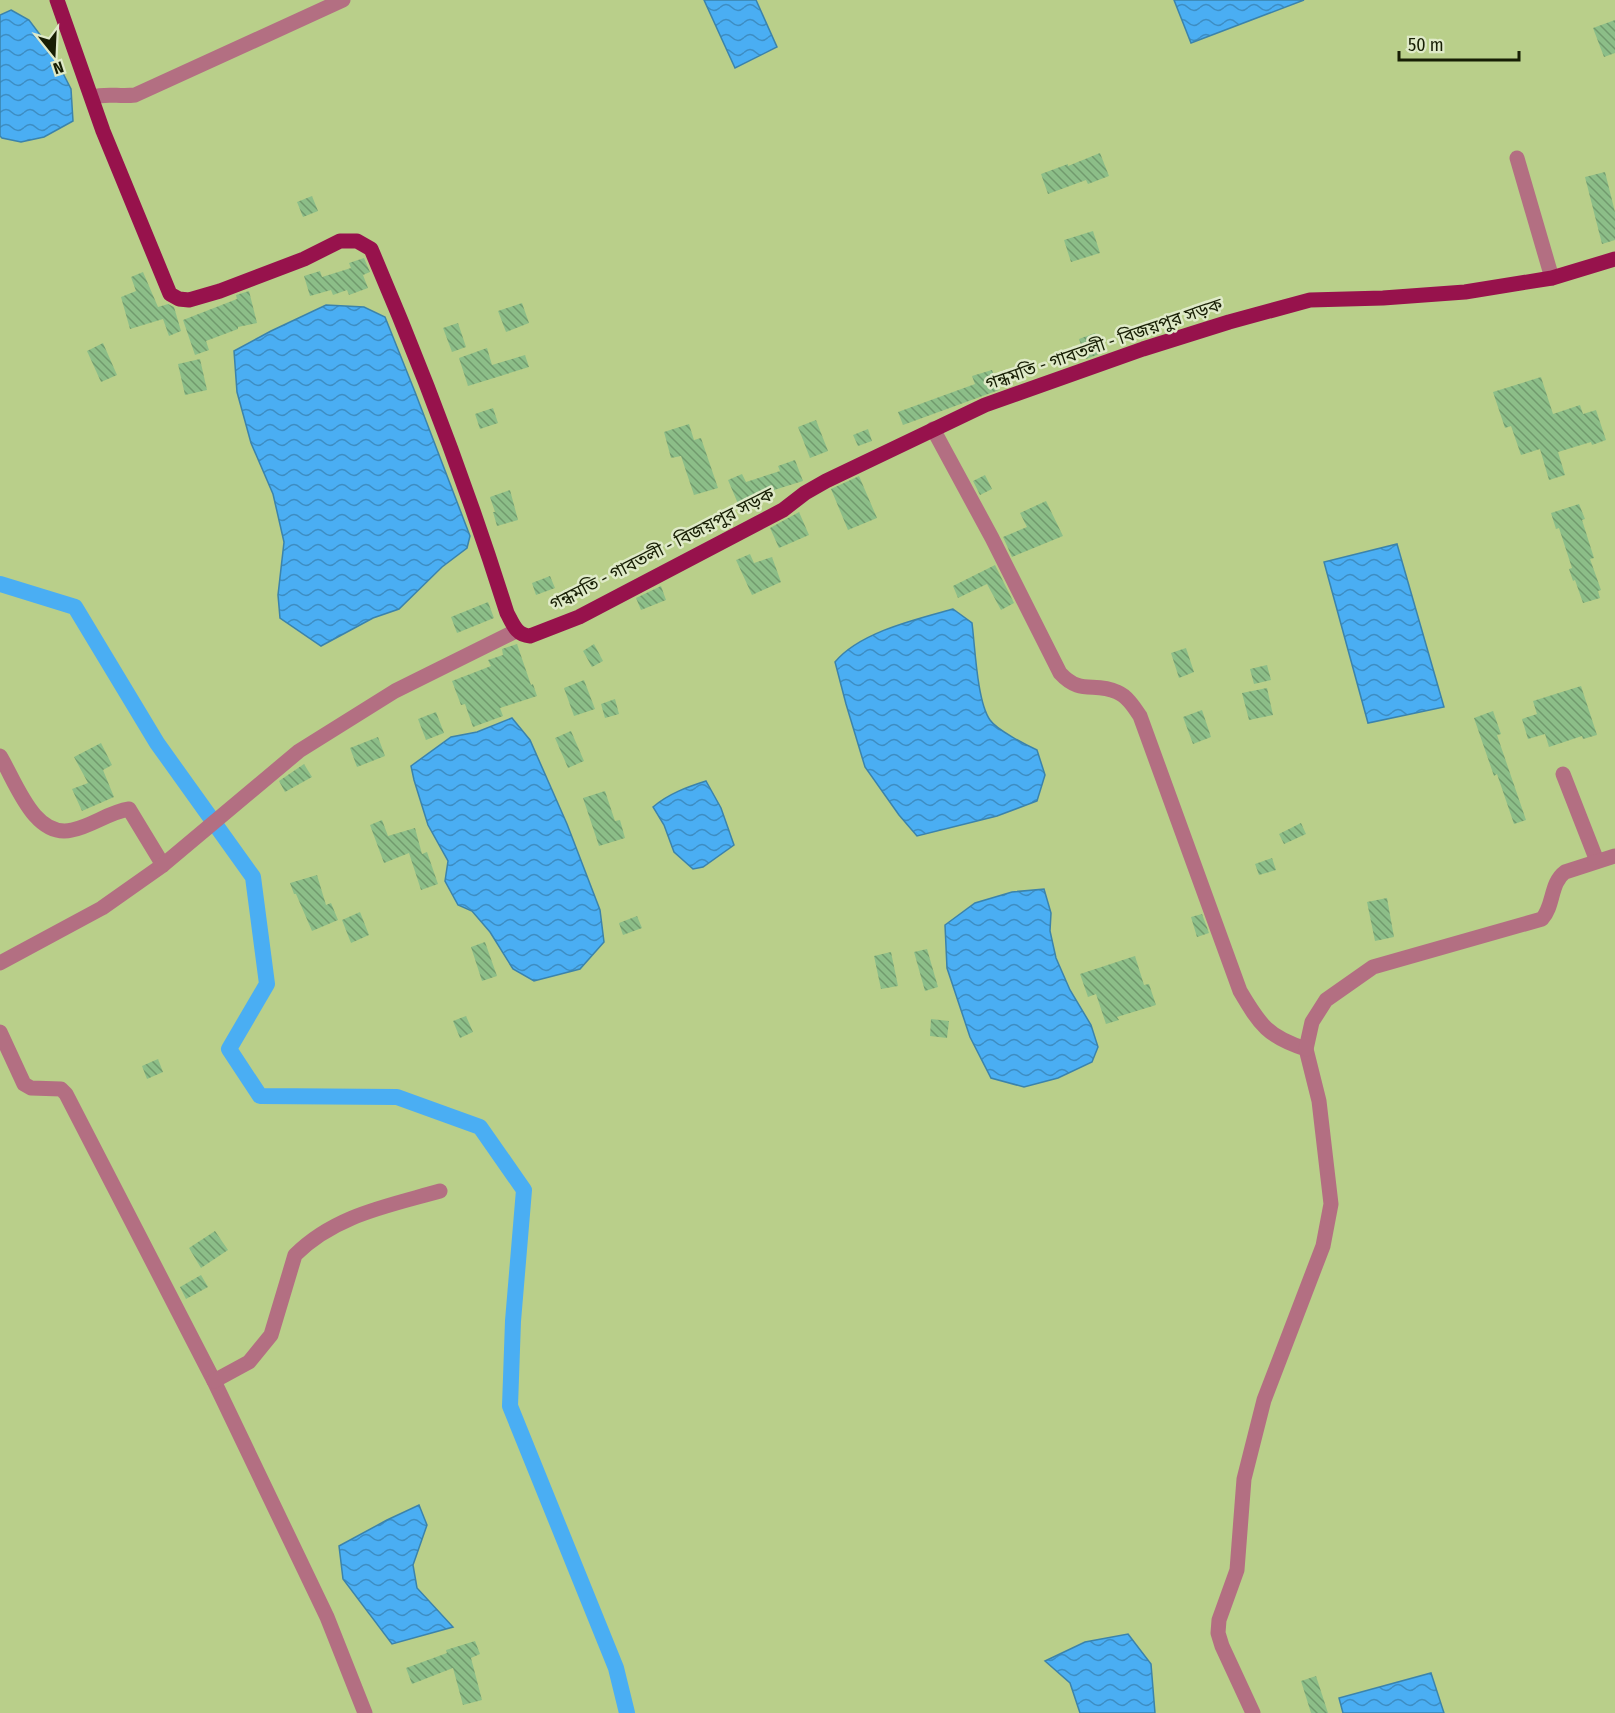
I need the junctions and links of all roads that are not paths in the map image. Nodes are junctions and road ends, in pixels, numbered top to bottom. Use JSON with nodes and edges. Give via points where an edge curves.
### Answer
{"nodes":[{"id":1,"x":57,"y":0,"type":"edge"},
{"id":2,"x":343,"y":0,"type":"edge"},
{"id":3,"x":92,"y":97,"type":"junction"},
{"id":4,"x":1517,"y":158,"type":"dead end"},
{"id":5,"x":1615,"y":259,"type":"edge"},
{"id":6,"x":1552,"y":278,"type":"junction"},
{"id":7,"x":933,"y":429,"type":"junction"},
{"id":8,"x":516,"y":631,"type":"junction"},
{"id":9,"x":0,"y":756,"type":"edge"},
{"id":10,"x":1563,"y":774,"type":"dead end"},
{"id":11,"x":1615,"y":856,"type":"edge"},
{"id":12,"x":1597,"y":861,"type":"junction"},
{"id":13,"x":163,"y":865,"type":"junction"},
{"id":14,"x":0,"y":963,"type":"edge"},
{"id":15,"x":0,"y":1032,"type":"edge"},
{"id":16,"x":1306,"y":1049,"type":"junction"},
{"id":17,"x":440,"y":1191,"type":"dead end"},
{"id":18,"x":214,"y":1381,"type":"junction"},
{"id":19,"x":364,"y":1713,"type":"edge"},
{"id":20,"x":1253,"y":1713,"type":"edge"}],
"edges":[{"from":1,"to":3,"type":"main road"},
{"from":2,"to":3,"type":"street","via":[[135,96]]},
{"from":3,"to":8,"type":"main road","via":[[170,294],[179,299],[220,291],[340,241],[357,242],[371,249],[440,418]]},
{"from":4,"to":6,"type":"street"},
{"from":5,"to":6,"type":"main road","name":"গন্ধমতি - গাবতলী - বিজয়পুর সড়ক"},
{"from":6,"to":7,"type":"main road","name":"গন্ধমতি - গাবতলী - বিজয়পুর সড়ক","via":[[1465,292],[1310,300],[1143,349],[985,405]]},
{"from":7,"to":8,"type":"main road","name":"গন্ধমতি - গাবতলী - বিজয়পুর সড়ক","via":[[826,481],[783,510],[579,617],[530,636]]},
{"from":7,"to":16,"type":"street","via":[[993,538],[1060,674],[1083,688],[1118,692],[1140,716],[1240,991],[1264,1027],[1283,1042]]},
{"from":8,"to":13,"type":"street","via":[[395,691],[299,751]]},
{"from":9,"to":13,"type":"street","via":[[34,816],[51,830],[72,830],[129,809]]},
{"from":10,"to":12,"type":"street"},
{"from":11,"to":12,"type":"street"},
{"from":12,"to":16,"type":"street","via":[[1559,876],[1548,912],[1542,919],[1373,967],[1326,1000],[1312,1022]]},
{"from":13,"to":14,"type":"street","via":[[102,908]]},
{"from":15,"to":18,"type":"street","via":[[24,1084],[31,1089],[61,1089],[66,1094]]},
{"from":16,"to":20,"type":"street","via":[[1319,1101],[1331,1204],[1323,1246],[1264,1400],[1244,1479],[1238,1570],[1219,1620],[1222,1646]]},
{"from":17,"to":18,"type":"street","via":[[360,1214],[324,1231],[303,1247],[295,1255],[271,1335],[249,1362]]},
{"from":18,"to":19,"type":"street","via":[[327,1617]]}]}
